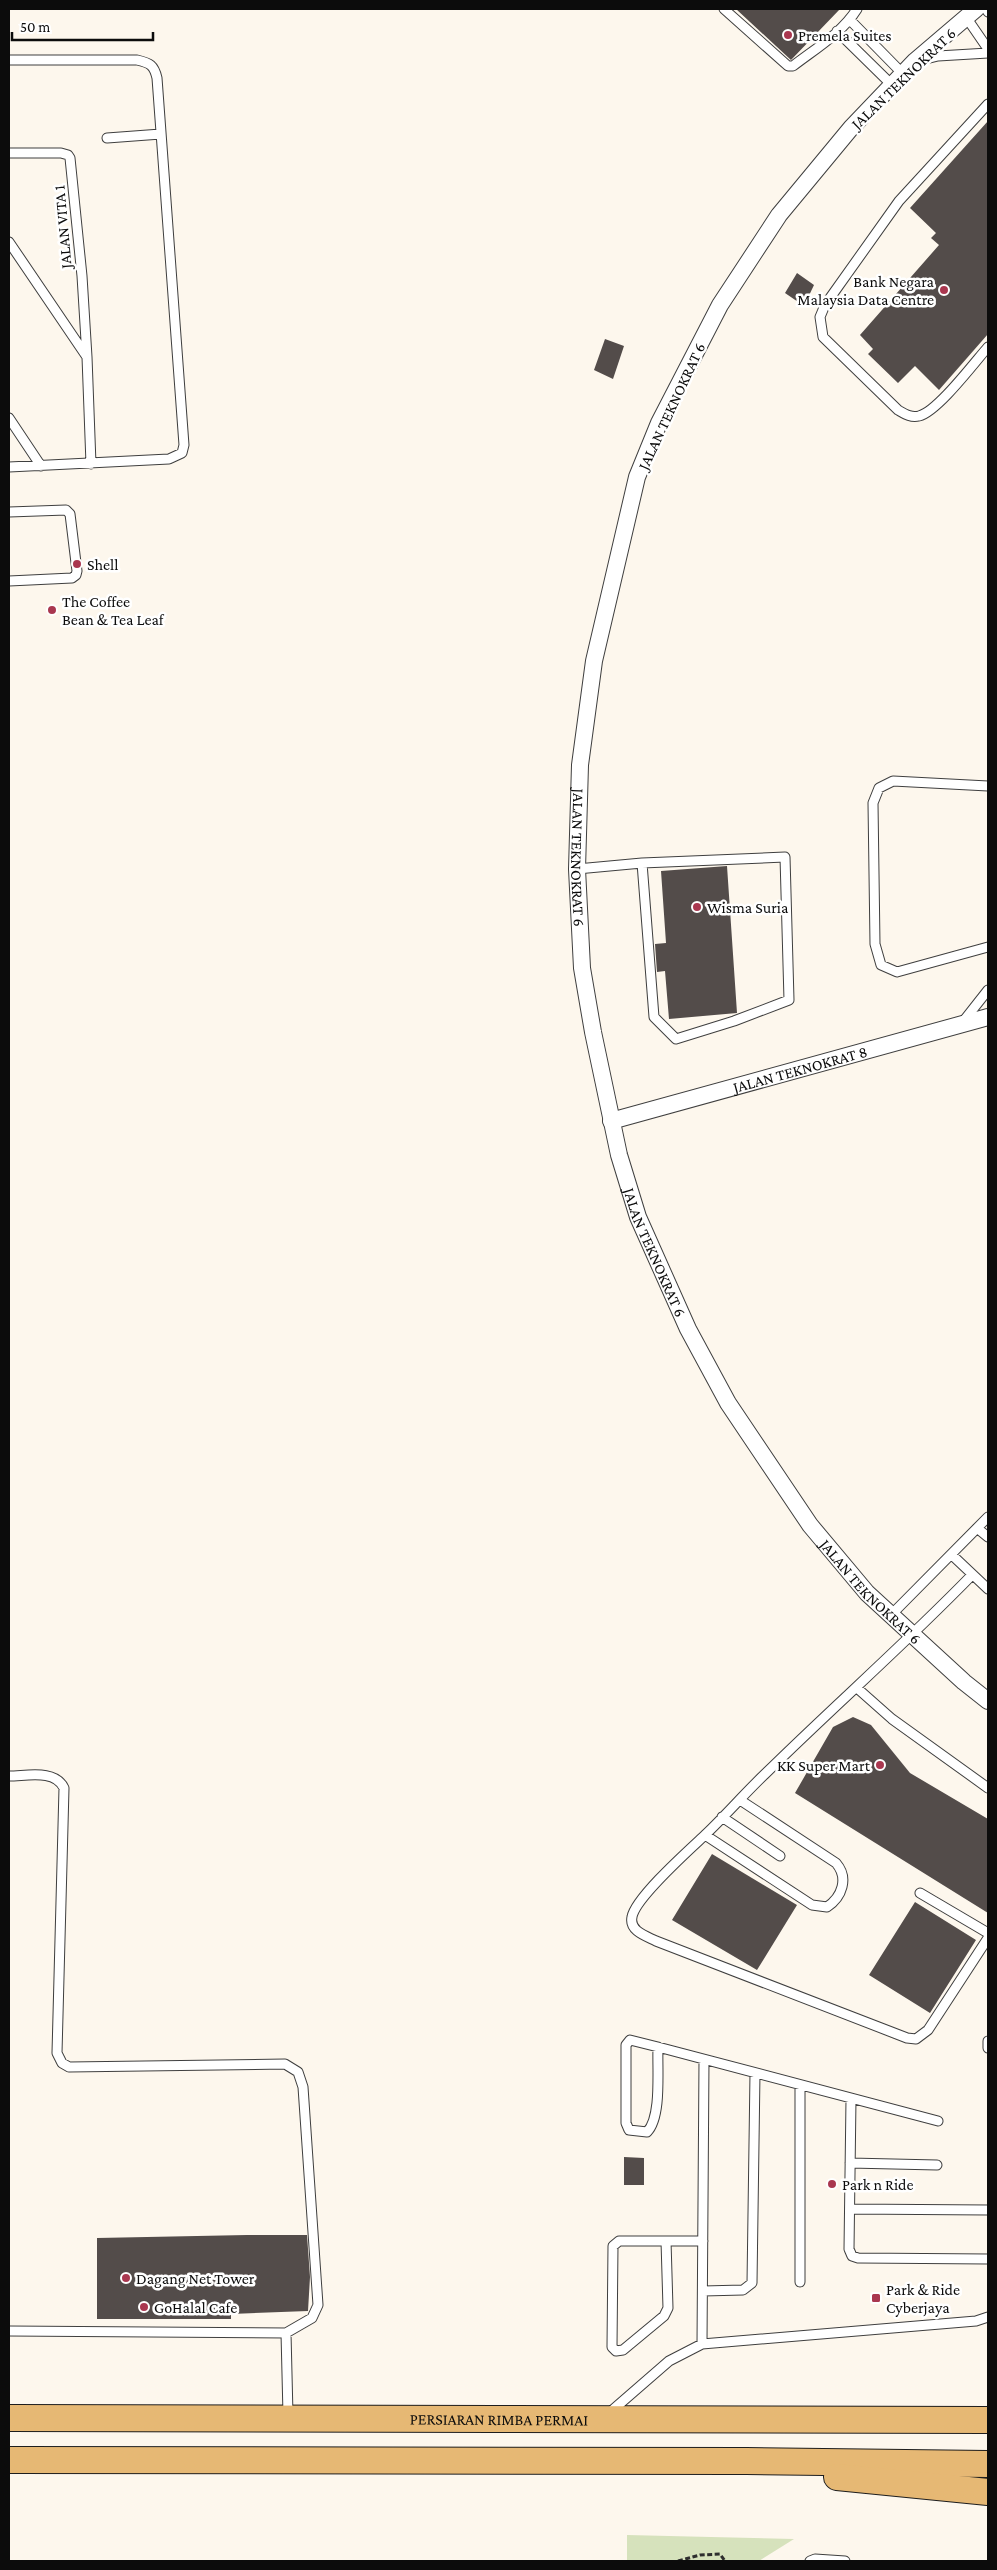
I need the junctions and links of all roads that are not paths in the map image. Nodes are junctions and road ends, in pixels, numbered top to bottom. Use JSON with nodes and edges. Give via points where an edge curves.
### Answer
{"nodes":[{"id":1,"x":724,"y":9,"type":"edge"},
{"id":2,"x":856,"y":9,"type":"edge"},
{"id":3,"x":986,"y":9,"type":"edge"},
{"id":4,"x":988,"y":12,"type":"edge"},
{"id":5,"x":971,"y":13,"type":"edge"},
{"id":6,"x":850,"y":20,"type":"junction"},
{"id":7,"x":837,"y":32,"type":"junction"},
{"id":8,"x":988,"y":49,"type":"edge"},
{"id":9,"x":988,"y":53,"type":"edge"},
{"id":10,"x":9,"y":60,"type":"edge"},
{"id":11,"x":915,"y":61,"type":"junction"},
{"id":12,"x":898,"y":80,"type":"junction"},
{"id":13,"x":988,"y":104,"type":"edge"},
{"id":14,"x":161,"y":134,"type":"junction"},
{"id":15,"x":108,"y":138,"type":"dead end"},
{"id":16,"x":9,"y":153,"type":"edge"},
{"id":17,"x":9,"y":242,"type":"edge"},
{"id":18,"x":988,"y":347,"type":"edge"},
{"id":19,"x":86,"y":357,"type":"junction"},
{"id":20,"x":9,"y":418,"type":"edge"},
{"id":21,"x":91,"y":464,"type":"junction"},
{"id":22,"x":41,"y":466,"type":"junction"},
{"id":23,"x":9,"y":467,"type":"edge"},
{"id":24,"x":9,"y":512,"type":"edge"},
{"id":25,"x":9,"y":581,"type":"edge"},
{"id":26,"x":988,"y":786,"type":"edge"},
{"id":27,"x":642,"y":862,"type":"junction"},
{"id":28,"x":577,"y":869,"type":"junction"},
{"id":29,"x":988,"y":947,"type":"edge"},
{"id":30,"x":988,"y":990,"type":"edge"},
{"id":31,"x":988,"y":1017,"type":"edge"},
{"id":32,"x":961,"y":1025,"type":"junction"},
{"id":33,"x":611,"y":1121,"type":"junction"},
{"id":34,"x":988,"y":1517,"type":"edge"},
{"id":35,"x":977,"y":1528,"type":"junction"},
{"id":36,"x":988,"y":1537,"type":"edge"},
{"id":37,"x":952,"y":1555,"type":"junction"},
{"id":38,"x":972,"y":1575,"type":"junction"},
{"id":39,"x":988,"y":1589,"type":"edge"},
{"id":40,"x":890,"y":1615,"type":"junction"},
{"id":41,"x":913,"y":1636,"type":"junction"},
{"id":42,"x":857,"y":1688,"type":"junction"},
{"id":43,"x":988,"y":1701,"type":"edge"},
{"id":44,"x":9,"y":1776,"type":"edge"},
{"id":45,"x":988,"y":1788,"type":"edge"},
{"id":46,"x":740,"y":1800,"type":"junction"},
{"id":47,"x":722,"y":1817,"type":"junction"},
{"id":48,"x":705,"y":1835,"type":"junction"},
{"id":49,"x":780,"y":1856,"type":"dead end"},
{"id":50,"x":920,"y":1893,"type":"dead end"},
{"id":51,"x":988,"y":1933,"type":"edge"},
{"id":52,"x":988,"y":1938,"type":"edge"},
{"id":53,"x":988,"y":2041,"type":"edge"},
{"id":54,"x":658,"y":2047,"type":"junction"},
{"id":55,"x":988,"y":2048,"type":"edge"},
{"id":56,"x":704,"y":2060,"type":"junction"},
{"id":57,"x":754,"y":2073,"type":"junction"},
{"id":58,"x":800,"y":2086,"type":"junction"},
{"id":59,"x":851,"y":2099,"type":"junction"},
{"id":60,"x":938,"y":2121,"type":"dead end"},
{"id":61,"x":850,"y":2163,"type":"junction"},
{"id":62,"x":937,"y":2164,"type":"dead end"},
{"id":63,"x":850,"y":2209,"type":"junction"},
{"id":64,"x":988,"y":2210,"type":"edge"},
{"id":65,"x":666,"y":2241,"type":"junction"},
{"id":66,"x":703,"y":2241,"type":"junction"},
{"id":67,"x":988,"y":2259,"type":"edge"},
{"id":68,"x":800,"y":2282,"type":"dead end"},
{"id":69,"x":703,"y":2291,"type":"junction"},
{"id":70,"x":988,"y":2317,"type":"edge"},
{"id":71,"x":9,"y":2331,"type":"edge"},
{"id":72,"x":284,"y":2333,"type":"junction"},
{"id":73,"x":702,"y":2344,"type":"junction"},
{"id":74,"x":988,"y":2406,"type":"edge"},
{"id":75,"x":288,"y":2416,"type":"junction"},
{"id":76,"x":9,"y":2418,"type":"edge"},
{"id":77,"x":600,"y":2420,"type":"junction"},
{"id":78,"x":988,"y":2420,"type":"edge"},
{"id":79,"x":862,"y":2421,"type":"junction"},
{"id":80,"x":9,"y":2460,"type":"edge"},
{"id":81,"x":657,"y":2461,"type":"junction"},
{"id":82,"x":988,"y":2464,"type":"edge"},
{"id":83,"x":988,"y":2492,"type":"edge"},
{"id":84,"x":810,"y":2561,"type":"edge"},
{"id":85,"x":845,"y":2561,"type":"edge"}],
"edges":[{"from":1,"to":7,"type":"lane","via":[[788,66],[793,66]]},
{"from":2,"to":6,"type":"lane"},
{"from":3,"to":4,"type":"lane"},
{"from":5,"to":8,"type":"lane"},
{"from":5,"to":11,"type":"street","name":"JALAN TEKNOKRAT 6"},
{"from":6,"to":7,"type":"lane"},
{"from":6,"to":12,"type":"lane"},
{"from":7,"to":12,"type":"lane"},
{"from":9,"to":11,"type":"lane"},
{"from":10,"to":14,"type":"lane","via":[[137,60],[151,64],[157,78]]},
{"from":11,"to":12,"type":"street","name":"JALAN TEKNOKRAT 6"},
{"from":12,"to":28,"type":"street","name":"JALAN TEKNOKRAT 6","via":[[851,128],[779,215],[720,304],[655,432],[637,477],[594,661],[580,764]]},
{"from":13,"to":18,"type":"lane","via":[[899,201],[825,306],[820,327],[823,337],[898,410],[909,416],[919,416],[936,408]]},
{"from":14,"to":15,"type":"lane"},
{"from":14,"to":21,"type":"lane","via":[[184,445],[182,453],[169,459]]},
{"from":16,"to":19,"type":"lane","name":"JALAN VITA 1","via":[[61,153],[70,158],[82,276]]},
{"from":17,"to":19,"type":"lane"},
{"from":19,"to":21,"type":"lane"},
{"from":20,"to":22,"type":"lane"},
{"from":21,"to":22,"type":"lane"},
{"from":22,"to":23,"type":"lane"},
{"from":24,"to":25,"type":"lane","via":[[66,510],[70,514],[77,571],[72,578]]},
{"from":26,"to":29,"type":"lane","via":[[893,781],[879,788],[873,803],[875,944],[881,965],[897,972]]},
{"from":27,"to":27,"type":"lane","via":[[785,857],[789,1000],[734,1022],[676,1039],[654,1017]]},
{"from":27,"to":28,"type":"lane"},
{"from":28,"to":33,"type":"street","name":"JALAN TEKNOKRAT 6","via":[[582,968]]},
{"from":30,"to":32,"type":"lane"},
{"from":31,"to":32,"type":"street","name":"JALAN TEKNOKRAT 8"},
{"from":32,"to":33,"type":"street","name":"JALAN TEKNOKRAT 8"},
{"from":33,"to":40,"type":"street","name":"JALAN TEKNOKRAT 6","via":[[638,1217],[688,1329],[728,1403],[810,1525],[867,1593]]},
{"from":34,"to":35,"type":"lane"},
{"from":35,"to":36,"type":"lane"},
{"from":35,"to":37,"type":"lane"},
{"from":37,"to":38,"type":"lane"},
{"from":37,"to":40,"type":"lane"},
{"from":38,"to":39,"type":"lane"},
{"from":38,"to":41,"type":"lane"},
{"from":40,"to":41,"type":"street","name":"JALAN TEKNOKRAT 6"},
{"from":41,"to":42,"type":"lane"},
{"from":41,"to":43,"type":"street","name":"JALAN TEKNOKRAT 6"},
{"from":42,"to":45,"type":"lane","via":[[892,1718]]},
{"from":42,"to":46,"type":"lane"},
{"from":44,"to":72,"type":"lane","via":[[51,1776],[64,1788],[57,2053],[62,2064],[69,2067],[285,2064],[294,2068],[301,2078],[318,2304],[312,2318]]},
{"from":46,"to":47,"type":"lane"},
{"from":46,"to":48,"type":"lane","via":[[836,1862],[843,1875],[838,1898],[827,1907],[812,1904]]},
{"from":47,"to":48,"type":"lane"},
{"from":47,"to":49,"type":"lane"},
{"from":48,"to":52,"type":"lane","via":[[638,1904],[631,1922],[636,1931],[907,2038],[916,2039],[928,2030]]},
{"from":50,"to":51,"type":"lane"},
{"from":53,"to":55,"type":"lane"},
{"from":54,"to":54,"type":"lane","via":[[630,2040],[626,2045],[626,2124],[629,2130],[647,2132],[653,2126]]},
{"from":54,"to":56,"type":"lane"},
{"from":56,"to":57,"type":"lane"},
{"from":56,"to":66,"type":"lane"},
{"from":57,"to":58,"type":"lane"},
{"from":57,"to":69,"type":"lane","via":[[752,2283],[743,2290]]},
{"from":58,"to":59,"type":"lane"},
{"from":58,"to":68,"type":"lane"},
{"from":59,"to":60,"type":"lane"},
{"from":59,"to":61,"type":"lane"},
{"from":61,"to":62,"type":"lane"},
{"from":61,"to":63,"type":"lane"},
{"from":63,"to":64,"type":"lane"},
{"from":63,"to":67,"type":"lane","via":[[849,2248],[852,2256]]},
{"from":65,"to":65,"type":"lane","via":[[619,2241],[612,2246],[612,2347],[616,2351],[624,2350],[664,2316],[668,2308]]},
{"from":65,"to":66,"type":"lane"},
{"from":66,"to":69,"type":"lane"},
{"from":69,"to":73,"type":"lane"},
{"from":70,"to":73,"type":"lane","via":[[976,2321]]},
{"from":71,"to":72,"type":"lane"},
{"from":72,"to":75,"type":"lane"},
{"from":73,"to":77,"type":"lane","via":[[669,2361]]},
{"from":74,"to":79,"type":"main road"},
{"from":75,"to":76,"type":"main road","name":"PERSIARAN RIMBA PERMAI"},
{"from":75,"to":77,"type":"main road","name":"PERSIARAN RIMBA PERMAI"},
{"from":77,"to":79,"type":"main road","name":"PERSIARAN RIMBA PERMAI"},
{"from":78,"to":79,"type":"main road","name":"PERSIARAN RIMBA PERMAI"},
{"from":80,"to":81,"type":"main road"},
{"from":81,"to":82,"type":"main road"},
{"from":81,"to":83,"type":"main road"},
{"from":84,"to":85,"type":"lane"}]}
